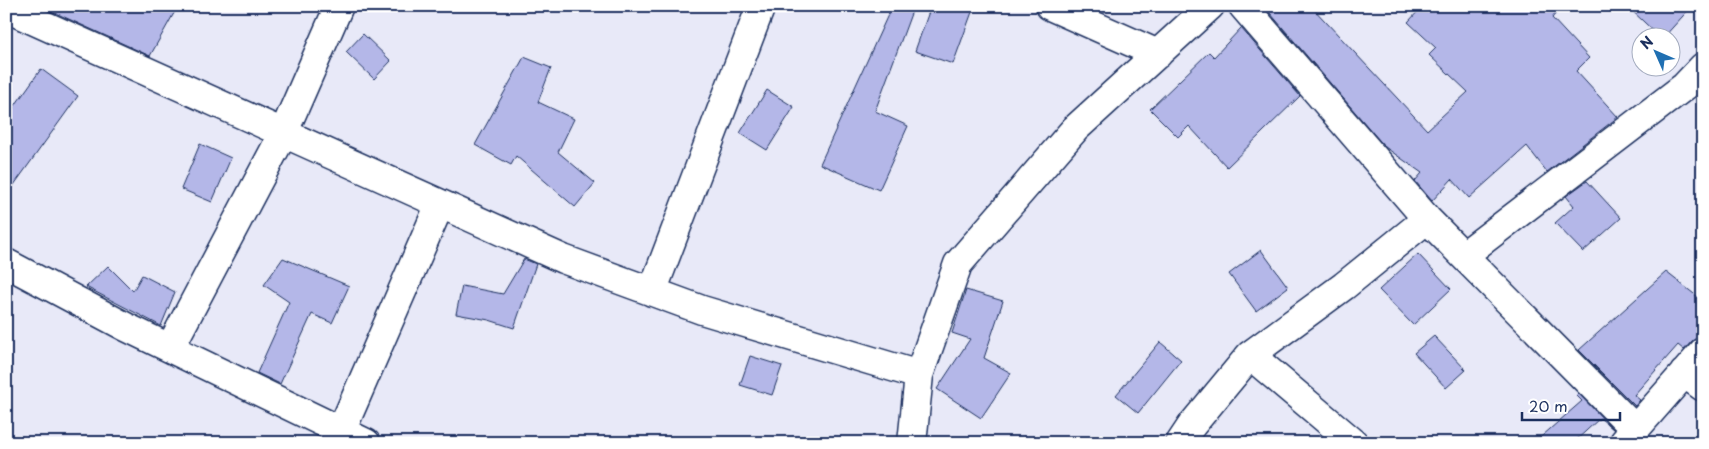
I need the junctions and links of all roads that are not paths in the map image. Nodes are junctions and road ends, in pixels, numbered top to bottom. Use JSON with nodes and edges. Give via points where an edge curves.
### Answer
{"nodes":[{"id":1,"x":339,"y":6,"type":"edge"},
{"id":2,"x":1050,"y":6,"type":"edge"},
{"id":3,"x":1210,"y":6,"type":"edge"},
{"id":4,"x":1242,"y":6,"type":"edge"},
{"id":5,"x":758,"y":7,"type":"edge"},
{"id":6,"x":6,"y":8,"type":"edge"},
{"id":7,"x":1158,"y":54,"type":"junction"},
{"id":8,"x":1703,"y":67,"type":"edge"},
{"id":9,"x":283,"y":134,"type":"junction"},
{"id":10,"x":440,"y":204,"type":"junction"},
{"id":11,"x":1427,"y":219,"type":"junction"},
{"id":12,"x":1464,"y":256,"type":"junction"},
{"id":13,"x":6,"y":263,"type":"edge"},
{"id":14,"x":652,"y":292,"type":"junction"},
{"id":15,"x":170,"y":348,"type":"junction"},
{"id":16,"x":1703,"y":352,"type":"edge"},
{"id":17,"x":1250,"y":355,"type":"junction"},
{"id":18,"x":919,"y":375,"type":"junction"},
{"id":19,"x":1694,"y":380,"type":"edge"},
{"id":20,"x":1629,"y":436,"type":"edge"},
{"id":21,"x":339,"y":437,"type":"edge"},
{"id":22,"x":366,"y":443,"type":"edge"},
{"id":23,"x":912,"y":443,"type":"edge"},
{"id":24,"x":1180,"y":443,"type":"edge"},
{"id":25,"x":1354,"y":443,"type":"edge"}],
"edges":[{"from":1,"to":9,"type":"street"},
{"from":2,"to":7,"type":"street"},
{"from":3,"to":7,"type":"street"},
{"from":4,"to":11,"type":"street"},
{"from":5,"to":14,"type":"street"},
{"from":6,"to":9,"type":"street"},
{"from":7,"to":18,"type":"street","via":[[1076,129],[958,264]]},
{"from":8,"to":12,"type":"street","via":[[1685,86]]},
{"from":9,"to":10,"type":"street"},
{"from":9,"to":15,"type":"street"},
{"from":10,"to":14,"type":"street","via":[[563,259]]},
{"from":10,"to":21,"type":"street"},
{"from":11,"to":12,"type":"street"},
{"from":11,"to":17,"type":"street","via":[[1344,286]]},
{"from":12,"to":20,"type":"street"},
{"from":13,"to":15,"type":"street"},
{"from":14,"to":18,"type":"street"},
{"from":15,"to":21,"type":"street"},
{"from":16,"to":19,"type":"street"},
{"from":17,"to":24,"type":"street"},
{"from":17,"to":25,"type":"street"},
{"from":18,"to":23,"type":"street"},
{"from":19,"to":20,"type":"street"},
{"from":21,"to":22,"type":"street"}]}
